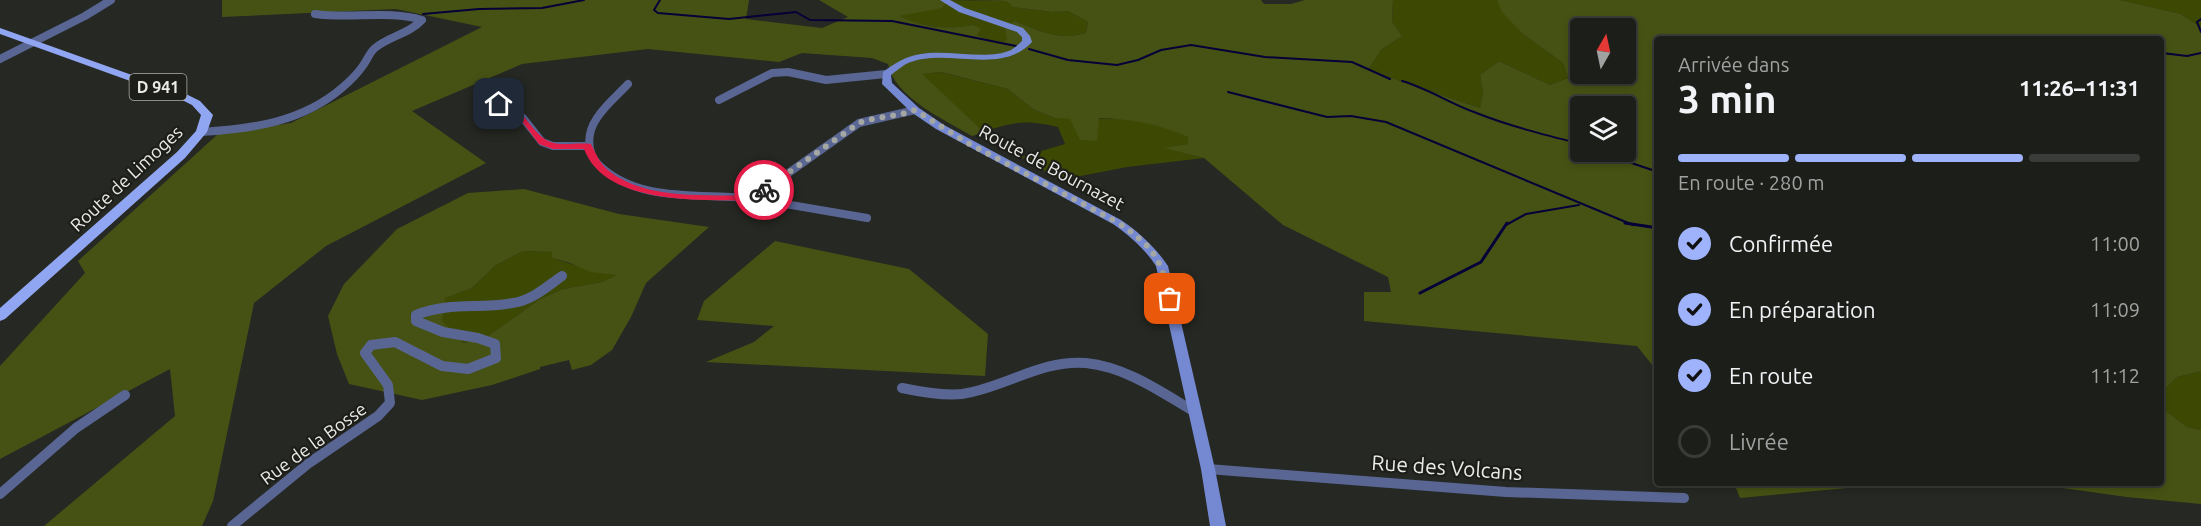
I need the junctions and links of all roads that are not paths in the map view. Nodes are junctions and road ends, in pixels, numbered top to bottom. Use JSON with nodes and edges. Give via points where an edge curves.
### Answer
{"nodes":[{"id":1,"x":111,"y":0,"type":"edge"},
{"id":2,"x":944,"y":0,"type":"edge"},
{"id":3,"x":315,"y":14,"type":"dead end"},
{"id":4,"x":0,"y":31,"type":"edge"},
{"id":5,"x":31,"y":42,"type":"junction"},
{"id":6,"x":0,"y":59,"type":"edge"},
{"id":7,"x":886,"y":74,"type":"junction"},
{"id":8,"x":628,"y":84,"type":"dead end"},
{"id":9,"x":719,"y":100,"type":"dead end"},
{"id":10,"x":499,"y":104,"type":"dead end"},
{"id":11,"x":915,"y":110,"type":"junction"},
{"id":12,"x":201,"y":132,"type":"junction"},
{"id":13,"x":588,"y":146,"type":"junction"},
{"id":14,"x":756,"y":199,"type":"junction"},
{"id":15,"x":867,"y":218,"type":"dead end"},
{"id":16,"x":562,"y":276,"type":"dead end"},
{"id":17,"x":0,"y":316,"type":"edge"},
{"id":18,"x":902,"y":388,"type":"dead end"},
{"id":19,"x":125,"y":395,"type":"dead end"},
{"id":20,"x":1195,"y":412,"type":"junction"},
{"id":21,"x":1208,"y":469,"type":"junction"},
{"id":22,"x":0,"y":494,"type":"edge"},
{"id":23,"x":1684,"y":498,"type":"dead end"},
{"id":24,"x":232,"y":526,"type":"edge"},
{"id":25,"x":1218,"y":526,"type":"edge"}],
"edges":[{"from":1,"to":5,"type":"street"},
{"from":2,"to":7,"type":"street","via":[[1020,30],[1027,42],[995,57],[914,57],[893,66]]},
{"from":3,"to":12,"type":"street","via":[[409,16],[422,20],[376,47],[344,86],[305,113],[256,126]]},
{"from":4,"to":5,"type":"main road","name":"Route de Limoges","number":"D 941"},
{"from":5,"to":6,"type":"street"},
{"from":5,"to":12,"type":"main road","name":"Route de Limoges","number":"D 941","via":[[196,103],[207,115]]},
{"from":7,"to":9,"type":"street","via":[[834,80],[772,73]]},
{"from":7,"to":11,"type":"street","name":"Route de Bournazet","via":[[887,84]]},
{"from":8,"to":13,"type":"street","via":[[596,120]]},
{"from":10,"to":13,"type":"street","via":[[524,118],[542,142],[553,146]]},
{"from":11,"to":14,"type":"street","via":[[859,123]]},
{"from":11,"to":20,"type":"street","name":"Route de Bournazet","via":[[966,142],[1117,222],[1154,252],[1162,266]]},
{"from":12,"to":17,"type":"main road","name":"Route de Limoges","via":[[181,155]]},
{"from":13,"to":14,"type":"street","via":[[604,171],[638,189]]},
{"from":14,"to":15,"type":"street"},
{"from":16,"to":24,"type":"street","name":"Rue de la Bosse","via":[[520,302],[431,308],[416,315],[416,321],[443,332],[495,344],[496,358],[468,369],[442,366],[394,342],[370,345],[364,353],[386,378],[390,403]]},
{"from":18,"to":20,"type":"street","via":[[936,394],[969,393],[1046,368],[1068,363],[1091,364],[1137,377]]},
{"from":19,"to":22,"type":"street","via":[[76,428]]},
{"from":20,"to":21,"type":"street","name":"Route de Bournazet"},
{"from":21,"to":23,"type":"street","name":"Rue des Volcans","via":[[1487,490]]},
{"from":21,"to":25,"type":"street","name":"Route de Bournazet"}]}
